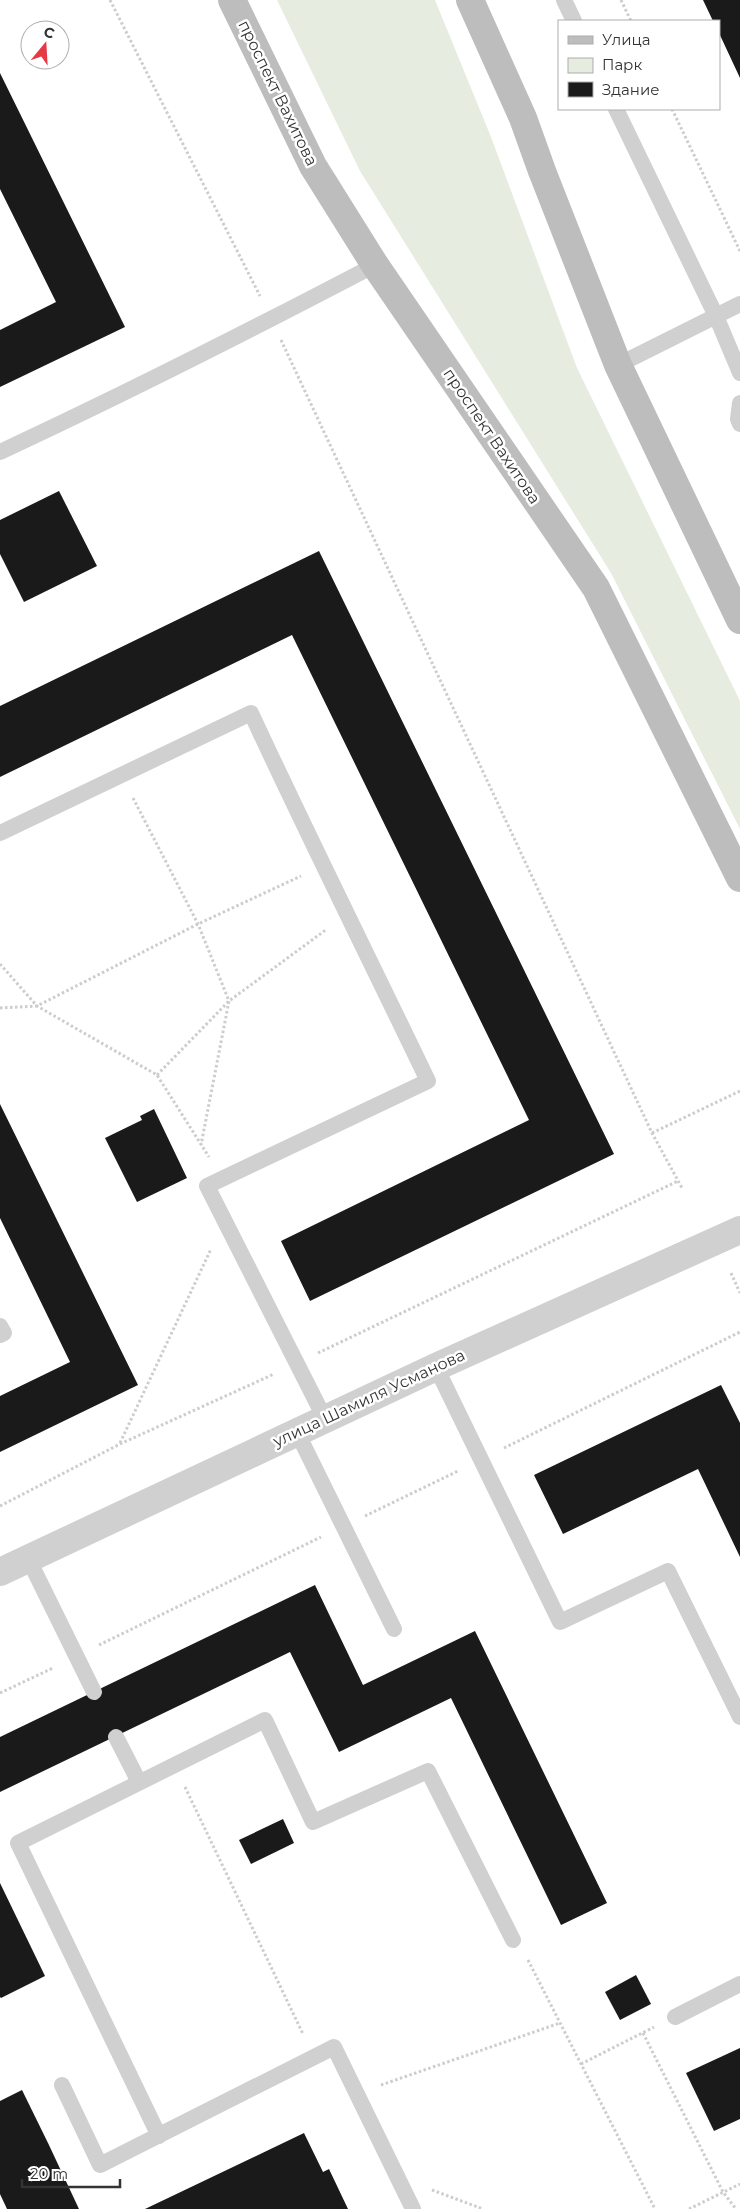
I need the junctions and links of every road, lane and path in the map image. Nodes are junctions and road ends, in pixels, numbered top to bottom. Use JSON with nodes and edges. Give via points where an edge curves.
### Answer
{"nodes":[{"id":1,"x":112,"y":0,"type":"edge"},
{"id":2,"x":232,"y":0,"type":"edge"},
{"id":3,"x":470,"y":0,"type":"edge"},
{"id":4,"x":564,"y":0,"type":"edge"},
{"id":5,"x":621,"y":0,"type":"edge"},
{"id":6,"x":574,"y":20,"type":"edge"},
{"id":7,"x":631,"y":20,"type":"edge"},
{"id":8,"x":616,"y":110,"type":"edge"},
{"id":9,"x":672,"y":110,"type":"edge"},
{"id":10,"x":740,"y":251,"type":"edge"},
{"id":11,"x":375,"y":265,"type":"junction"},
{"id":12,"x":740,"y":304,"type":"edge"},
{"id":13,"x":716,"y":316,"type":"junction"},
{"id":14,"x":272,"y":319,"type":"junction"},
{"id":15,"x":618,"y":365,"type":"junction"},
{"id":16,"x":740,"y":373,"type":"edge"},
{"id":17,"x":740,"y":403,"type":"edge"},
{"id":18,"x":740,"y":424,"type":"edge"},
{"id":19,"x":0,"y":452,"type":"edge"},
{"id":20,"x":740,"y":620,"type":"edge"},
{"id":21,"x":121,"y":775,"type":"junction"},
{"id":22,"x":0,"y":833,"type":"edge"},
{"id":23,"x":322,"y":866,"type":"junction"},
{"id":24,"x":740,"y":878,"type":"edge"},
{"id":25,"x":348,"y":914,"type":"junction"},
{"id":26,"x":198,"y":924,"type":"junction"},
{"id":27,"x":0,"y":964,"type":"edge"},
{"id":28,"x":229,"y":1001,"type":"junction"},
{"id":29,"x":37,"y":1006,"type":"junction"},
{"id":30,"x":0,"y":1008,"type":"edge"},
{"id":31,"x":157,"y":1075,"type":"junction"},
{"id":32,"x":740,"y":1091,"type":"edge"},
{"id":33,"x":652,"y":1133,"type":"junction"},
{"id":34,"x":201,"y":1145,"type":"junction"},
{"id":35,"x":678,"y":1181,"type":"junction"},
{"id":36,"x":207,"y":1186,"type":"junction"},
{"id":37,"x":682,"y":1188,"type":"dead end"},
{"id":38,"x":224,"y":1222,"type":"junction"},
{"id":39,"x":740,"y":1230,"type":"edge"},
{"id":40,"x":731,"y":1273,"type":"dead end"},
{"id":41,"x":740,"y":1293,"type":"edge"},
{"id":42,"x":0,"y":1326,"type":"edge"},
{"id":43,"x":740,"y":1332,"type":"edge"},
{"id":44,"x":0,"y":1335,"type":"edge"},
{"id":45,"x":296,"y":1364,"type":"junction"},
{"id":46,"x":436,"y":1367,"type":"junction"},
{"id":47,"x":325,"y":1419,"type":"junction"},
{"id":48,"x":297,"y":1432,"type":"junction"},
{"id":49,"x":120,"y":1444,"type":"junction"},
{"id":50,"x":481,"y":1460,"type":"junction"},
{"id":51,"x":0,"y":1506,"type":"edge"},
{"id":52,"x":344,"y":1526,"type":"junction"},
{"id":53,"x":28,"y":1558,"type":"junction"},
{"id":54,"x":0,"y":1572,"type":"edge"},
{"id":55,"x":394,"y":1629,"type":"dead end"},
{"id":56,"x":77,"y":1656,"type":"junction"},
{"id":57,"x":94,"y":1692,"type":"dead end"},
{"id":58,"x":0,"y":1694,"type":"edge"},
{"id":59,"x":740,"y":1717,"type":"edge"},
{"id":60,"x":116,"y":1737,"type":"dead end"},
{"id":61,"x":174,"y":1765,"type":"junction"},
{"id":62,"x":140,"y":1782,"type":"junction"},
{"id":63,"x":513,"y":1940,"type":"joint"},
{"id":64,"x":740,"y":1984,"type":"edge"},
{"id":65,"x":675,"y":2017,"type":"joint"},
{"id":66,"x":560,"y":2023,"type":"junction"},
{"id":67,"x":643,"y":2033,"type":"junction"},
{"id":68,"x":314,"y":2058,"type":"junction"},
{"id":69,"x":581,"y":2064,"type":"junction"},
{"id":70,"x":62,"y":2084,"type":"dead end"},
{"id":71,"x":356,"y":2093,"type":"junction"},
{"id":72,"x":158,"y":2136,"type":"junction"},
{"id":73,"x":397,"y":2176,"type":"junction"},
{"id":74,"x":740,"y":2184,"type":"edge"},
{"id":75,"x":723,"y":2192,"type":"junction"},
{"id":76,"x":413,"y":2209,"type":"edge"},
{"id":77,"x":483,"y":2209,"type":"edge"},
{"id":78,"x":656,"y":2209,"type":"edge"},
{"id":79,"x":689,"y":2209,"type":"edge"},
{"id":80,"x":736,"y":2209,"type":"edge"}],
"edges":[{"from":1,"to":14,"type":"path"},
{"from":2,"to":11,"type":"main road","name":"проспект Вахитова","via":[[313,166]]},
{"from":3,"to":15,"type":"main road","via":[[523,118]]},
{"from":4,"to":6,"type":"lane"},
{"from":5,"to":7,"type":"path"},
{"from":8,"to":13,"type":"lane"},
{"from":9,"to":10,"type":"path"},
{"from":11,"to":14,"type":"lane"},
{"from":11,"to":24,"type":"main road","name":"проспект Вахитова","via":[[596,588]]},
{"from":12,"to":13,"type":"lane"},
{"from":13,"to":15,"type":"lane"},
{"from":13,"to":16,"type":"lane"},
{"from":14,"to":19,"type":"lane"},
{"from":14,"to":33,"type":"path"},
{"from":15,"to":20,"type":"main road"},
{"from":17,"to":18,"type":"lane"},
{"from":21,"to":22,"type":"lane"},
{"from":21,"to":23,"type":"lane","via":[[251,713]]},
{"from":21,"to":26,"type":"path"},
{"from":23,"to":25,"type":"lane"},
{"from":23,"to":26,"type":"path"},
{"from":25,"to":28,"type":"path"},
{"from":25,"to":36,"type":"lane","via":[[428,1081]]},
{"from":26,"to":28,"type":"path"},
{"from":26,"to":29,"type":"path"},
{"from":27,"to":29,"type":"path"},
{"from":28,"to":31,"type":"path"},
{"from":28,"to":34,"type":"path"},
{"from":29,"to":30,"type":"path"},
{"from":29,"to":31,"type":"path"},
{"from":31,"to":34,"type":"path"},
{"from":32,"to":33,"type":"path"},
{"from":33,"to":35,"type":"path"},
{"from":34,"to":36,"type":"path","via":[[216,1169]]},
{"from":35,"to":37,"type":"path"},
{"from":35,"to":45,"type":"path"},
{"from":36,"to":38,"type":"lane"},
{"from":38,"to":45,"type":"lane"},
{"from":38,"to":49,"type":"path"},
{"from":39,"to":46,"type":"street","name":"улица Шамиля Усманова"},
{"from":40,"to":41,"type":"path"},
{"from":42,"to":44,"type":"lane","via":[[4,1333]]},
{"from":43,"to":50,"type":"path"},
{"from":45,"to":47,"type":"lane"},
{"from":45,"to":49,"type":"path"},
{"from":46,"to":47,"type":"street","name":"улица Шамиля Усманова"},
{"from":46,"to":50,"type":"lane"},
{"from":47,"to":48,"type":"street","name":"улица Шамиля Усманова"},
{"from":48,"to":52,"type":"lane"},
{"from":48,"to":53,"type":"street","name":"улица Шамиля Усманова"},
{"from":49,"to":51,"type":"path"},
{"from":50,"to":52,"type":"path"},
{"from":50,"to":59,"type":"lane","via":[[560,1622],[668,1571]]},
{"from":52,"to":55,"type":"lane"},
{"from":52,"to":56,"type":"path"},
{"from":53,"to":54,"type":"street","name":"улица Шамиля Усманова"},
{"from":53,"to":56,"type":"lane"},
{"from":56,"to":57,"type":"lane"},
{"from":56,"to":58,"type":"path"},
{"from":60,"to":62,"type":"lane"},
{"from":61,"to":62,"type":"lane"},
{"from":61,"to":63,"type":"lane","via":[[265,1720],[313,1822],[428,1770]]},
{"from":61,"to":68,"type":"path"},
{"from":62,"to":72,"type":"lane","via":[[18,1843]]},
{"from":63,"to":66,"type":"path","via":[[524,1952]]},
{"from":64,"to":65,"type":"lane"},
{"from":65,"to":67,"type":"path"},
{"from":66,"to":69,"type":"path"},
{"from":66,"to":71,"type":"path"},
{"from":67,"to":69,"type":"path"},
{"from":67,"to":75,"type":"path"},
{"from":68,"to":71,"type":"lane","via":[[334,2048]]},
{"from":68,"to":72,"type":"lane"},
{"from":69,"to":78,"type":"path"},
{"from":70,"to":72,"type":"lane","via":[[100,2166]]},
{"from":71,"to":73,"type":"lane"},
{"from":73,"to":76,"type":"lane"},
{"from":73,"to":77,"type":"path"},
{"from":74,"to":75,"type":"path"},
{"from":75,"to":79,"type":"path"},
{"from":75,"to":80,"type":"path"}]}
